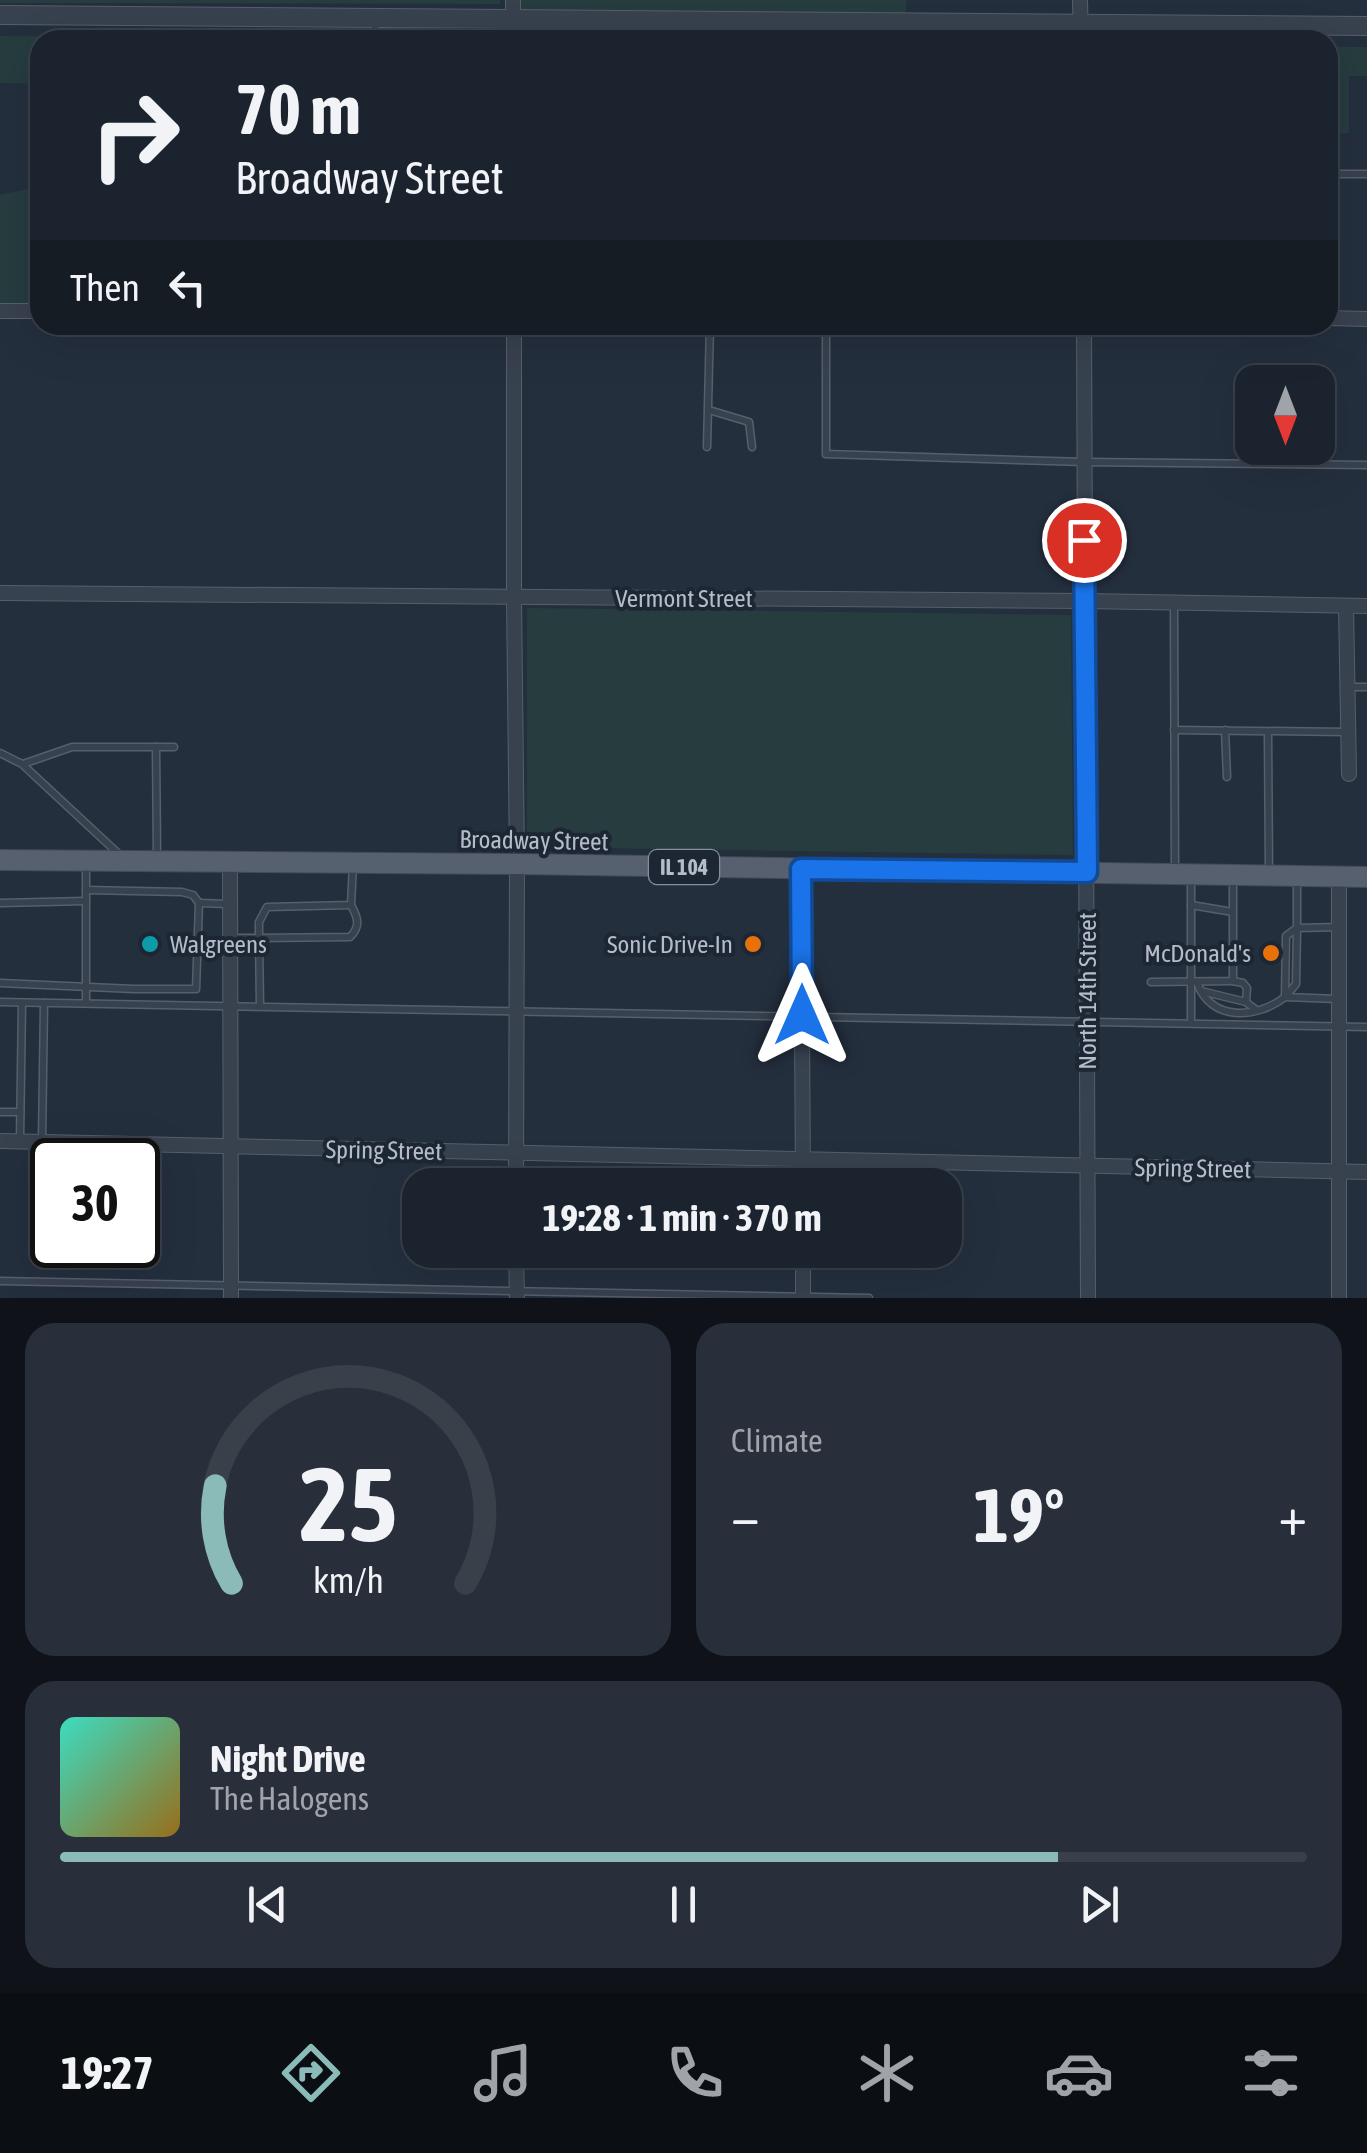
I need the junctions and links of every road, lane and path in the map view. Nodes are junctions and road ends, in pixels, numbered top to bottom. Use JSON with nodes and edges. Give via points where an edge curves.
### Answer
{"nodes":[{"id":1,"x":1080,"y":0,"type":"edge"},
{"id":2,"x":513,"y":10,"type":"edge"},
{"id":3,"x":0,"y":15,"type":"edge"},
{"id":4,"x":374,"y":18,"type":"junction"},
{"id":5,"x":1367,"y":26,"type":"edge"},
{"id":6,"x":375,"y":30,"type":"edge"},
{"id":7,"x":1029,"y":30,"type":"edge"},
{"id":8,"x":1081,"y":30,"type":"edge"},
{"id":9,"x":1176,"y":30,"type":"edge"},
{"id":10,"x":1338,"y":174,"type":"edge"},
{"id":11,"x":1367,"y":174,"type":"edge"},
{"id":12,"x":0,"y":311,"type":"edge"},
{"id":13,"x":30,"y":311,"type":"edge"},
{"id":14,"x":1338,"y":318,"type":"edge"},
{"id":15,"x":1367,"y":319,"type":"edge"},
{"id":16,"x":514,"y":335,"type":"edge"},
{"id":17,"x":710,"y":335,"type":"edge"},
{"id":18,"x":826,"y":335,"type":"edge"},
{"id":19,"x":1084,"y":335,"type":"edge"},
{"id":20,"x":709,"y":410,"type":"junction"},
{"id":21,"x":707,"y":447,"type":"dead end"},
{"id":22,"x":752,"y":447,"type":"dead end"},
{"id":23,"x":1084,"y":462,"type":"junction"},
{"id":24,"x":1367,"y":465,"type":"edge"},
{"id":25,"x":0,"y":593,"type":"edge"},
{"id":26,"x":514,"y":597,"type":"junction"},
{"id":27,"x":1085,"y":602,"type":"junction"},
{"id":28,"x":1174,"y":604,"type":"junction"},
{"id":29,"x":1346,"y":606,"type":"junction"},
{"id":30,"x":1367,"y":606,"type":"edge"},
{"id":31,"x":1348,"y":687,"type":"junction"},
{"id":32,"x":1367,"y":687,"type":"edge"},
{"id":33,"x":1174,"y":730,"type":"junction"},
{"id":34,"x":1225,"y":730,"type":"junction"},
{"id":35,"x":1268,"y":731,"type":"junction"},
{"id":36,"x":1348,"y":732,"type":"junction"},
{"id":37,"x":156,"y":746,"type":"junction"},
{"id":38,"x":174,"y":746,"type":"dead end"},
{"id":39,"x":0,"y":753,"type":"edge"},
{"id":40,"x":22,"y":764,"type":"junction"},
{"id":41,"x":1348,"y":774,"type":"dead end"},
{"id":42,"x":1227,"y":777,"type":"dead end"},
{"id":43,"x":0,"y":860,"type":"edge"},
{"id":44,"x":86,"y":861,"type":"junction"},
{"id":45,"x":127,"y":861,"type":"junction"},
{"id":46,"x":157,"y":862,"type":"junction"},
{"id":47,"x":230,"y":862,"type":"junction"},
{"id":48,"x":353,"y":863,"type":"junction"},
{"id":49,"x":517,"y":864,"type":"junction"},
{"id":50,"x":801,"y":869,"type":"junction"},
{"id":51,"x":1087,"y":872,"type":"junction"},
{"id":52,"x":1183,"y":874,"type":"junction"},
{"id":53,"x":1233,"y":874,"type":"junction"},
{"id":54,"x":1269,"y":875,"type":"junction"},
{"id":55,"x":1297,"y":876,"type":"junction"},
{"id":56,"x":1339,"y":876,"type":"junction"},
{"id":57,"x":1367,"y":877,"type":"edge"},
{"id":58,"x":86,"y":890,"type":"junction"},
{"id":59,"x":86,"y":901,"type":"junction"},
{"id":60,"x":0,"y":903,"type":"edge"},
{"id":61,"x":199,"y":903,"type":"junction"},
{"id":62,"x":230,"y":904,"type":"junction"},
{"id":63,"x":1191,"y":904,"type":"junction"},
{"id":64,"x":351,"y":905,"type":"junction"},
{"id":65,"x":1233,"y":912,"type":"junction"},
{"id":66,"x":1339,"y":927,"type":"junction"},
{"id":67,"x":1297,"y":928,"type":"junction"},
{"id":68,"x":230,"y":938,"type":"junction"},
{"id":69,"x":259,"y":938,"type":"junction"},
{"id":70,"x":1151,"y":982,"type":"dead end"},
{"id":71,"x":1193,"y":982,"type":"junction"},
{"id":72,"x":1233,"y":982,"type":"junction"},
{"id":73,"x":0,"y":983,"type":"edge"},
{"id":74,"x":86,"y":985,"type":"junction"},
{"id":75,"x":196,"y":989,"type":"junction"},
{"id":76,"x":1200,"y":991,"type":"junction"},
{"id":77,"x":1285,"y":997,"type":"junction"},
{"id":78,"x":1339,"y":998,"type":"junction"},
{"id":79,"x":0,"y":1002,"type":"edge"},
{"id":80,"x":22,"y":1002,"type":"junction"},
{"id":81,"x":1246,"y":1002,"type":"junction"},
{"id":82,"x":44,"y":1003,"type":"junction"},
{"id":83,"x":86,"y":1003,"type":"junction"},
{"id":84,"x":196,"y":1005,"type":"junction"},
{"id":85,"x":230,"y":1006,"type":"junction"},
{"id":86,"x":260,"y":1006,"type":"junction"},
{"id":87,"x":1256,"y":1010,"type":"junction"},
{"id":88,"x":516,"y":1012,"type":"junction"},
{"id":89,"x":802,"y":1015,"type":"junction"},
{"id":90,"x":1087,"y":1021,"type":"junction"},
{"id":91,"x":1191,"y":1023,"type":"junction"},
{"id":92,"x":1339,"y":1026,"type":"junction"},
{"id":93,"x":1367,"y":1027,"type":"edge"},
{"id":94,"x":0,"y":1112,"type":"edge"},
{"id":95,"x":20,"y":1112,"type":"junction"},
{"id":96,"x":42,"y":1138,"type":"edge"},
{"id":97,"x":0,"y":1141,"type":"edge"},
{"id":98,"x":20,"y":1142,"type":"junction"},
{"id":99,"x":30,"y":1142,"type":"edge"},
{"id":100,"x":160,"y":1145,"type":"edge"},
{"id":101,"x":230,"y":1146,"type":"junction"},
{"id":102,"x":516,"y":1153,"type":"junction"},
{"id":103,"x":802,"y":1159,"type":"junction"},
{"id":104,"x":1088,"y":1166,"type":"junction"},
{"id":105,"x":516,"y":1168,"type":"edge"},
{"id":106,"x":802,"y":1168,"type":"edge"},
{"id":107,"x":1339,"y":1171,"type":"junction"},
{"id":108,"x":1367,"y":1172,"type":"edge"},
{"id":109,"x":516,"y":1268,"type":"edge"},
{"id":110,"x":803,"y":1268,"type":"edge"},
{"id":111,"x":0,"y":1281,"type":"edge"},
{"id":112,"x":231,"y":1292,"type":"edge"},
{"id":113,"x":516,"y":1295,"type":"edge"},
{"id":114,"x":803,"y":1297,"type":"edge"},
{"id":115,"x":869,"y":1298,"type":"edge"},
{"id":116,"x":1088,"y":1298,"type":"edge"},
{"id":117,"x":1339,"y":1298,"type":"edge"}],
"edges":[{"from":1,"to":8,"type":"street"},
{"from":2,"to":4,"type":"street"},
{"from":2,"to":7,"type":"street"},
{"from":3,"to":4,"type":"street"},
{"from":4,"to":6,"type":"lane"},
{"from":5,"to":9,"type":"street"},
{"from":10,"to":11,"type":"lane"},
{"from":12,"to":13,"type":"street"},
{"from":14,"to":15,"type":"street"},
{"from":16,"to":26,"type":"street"},
{"from":17,"to":20,"type":"lane"},
{"from":18,"to":23,"type":"lane","via":[[826,454]]},
{"from":19,"to":23,"type":"street","name":"North 14th Street"},
{"from":20,"to":21,"type":"lane"},
{"from":20,"to":22,"type":"lane","via":[[749,422]]},
{"from":23,"to":24,"type":"lane"},
{"from":23,"to":27,"type":"street","name":"North 14th Street"},
{"from":25,"to":26,"type":"street","name":"Vermont Street"},
{"from":26,"to":27,"type":"street","name":"Vermont Street"},
{"from":26,"to":49,"type":"street"},
{"from":27,"to":28,"type":"street","name":"Vermont Street"},
{"from":27,"to":51,"type":"street","name":"North 14th Street"},
{"from":28,"to":29,"type":"street","name":"Vermont Street"},
{"from":28,"to":33,"type":"lane"},
{"from":29,"to":30,"type":"street","name":"Vermont Street"},
{"from":29,"to":31,"type":"street"},
{"from":31,"to":32,"type":"lane"},
{"from":31,"to":36,"type":"street"},
{"from":33,"to":34,"type":"lane"},
{"from":33,"to":52,"type":"lane"},
{"from":34,"to":35,"type":"lane"},
{"from":34,"to":42,"type":"lane"},
{"from":35,"to":36,"type":"lane"},
{"from":35,"to":54,"type":"lane"},
{"from":36,"to":41,"type":"street"},
{"from":37,"to":38,"type":"lane"},
{"from":37,"to":40,"type":"lane","via":[[72,748]]},
{"from":37,"to":46,"type":"lane"},
{"from":39,"to":40,"type":"lane"},
{"from":40,"to":45,"type":"lane"},
{"from":43,"to":44,"type":"main road","name":"Broadway Street","number":"IL 104"},
{"from":44,"to":45,"type":"main road","name":"Broadway Street","number":"IL 104"},
{"from":44,"to":58,"type":"lane"},
{"from":45,"to":46,"type":"main road","name":"Broadway Street","number":"IL 104"},
{"from":46,"to":47,"type":"main road","name":"Broadway Street","number":"IL 104"},
{"from":47,"to":48,"type":"main road","name":"Broadway Street","number":"IL 104"},
{"from":47,"to":62,"type":"street"},
{"from":48,"to":49,"type":"main road","name":"Broadway Street","number":"IL 104"},
{"from":48,"to":64,"type":"lane"},
{"from":49,"to":50,"type":"main road","name":"Broadway Street","number":"IL 104"},
{"from":49,"to":88,"type":"street"},
{"from":50,"to":51,"type":"main road","name":"Broadway Street","number":"IL 104"},
{"from":50,"to":89,"type":"street"},
{"from":51,"to":52,"type":"main road","name":"Broadway Street","number":"IL 104"},
{"from":51,"to":90,"type":"street","name":"North 14th Street"},
{"from":52,"to":53,"type":"main road","name":"Broadway Street","number":"IL 104"},
{"from":52,"to":63,"type":"lane"},
{"from":53,"to":54,"type":"main road","name":"Broadway Street","number":"IL 104"},
{"from":53,"to":65,"type":"lane"},
{"from":54,"to":55,"type":"main road","name":"Broadway Street","number":"IL 104"},
{"from":55,"to":56,"type":"main road","name":"Broadway Street","number":"IL 104"},
{"from":55,"to":67,"type":"lane"},
{"from":56,"to":57,"type":"main road","name":"Broadway Street","number":"IL 104"},
{"from":56,"to":66,"type":"street"},
{"from":58,"to":59,"type":"lane"},
{"from":58,"to":61,"type":"lane","via":[[182,892]]},
{"from":59,"to":60,"type":"lane"},
{"from":59,"to":74,"type":"lane"},
{"from":61,"to":62,"type":"lane"},
{"from":61,"to":75,"type":"lane"},
{"from":62,"to":68,"type":"street"},
{"from":63,"to":65,"type":"lane"},
{"from":63,"to":71,"type":"lane"},
{"from":64,"to":69,"type":"lane","via":[[268,906]]},
{"from":64,"to":69,"type":"lane","via":[[358,918],[350,937]]},
{"from":65,"to":72,"type":"lane"},
{"from":66,"to":67,"type":"lane"},
{"from":66,"to":78,"type":"street"},
{"from":67,"to":77,"type":"lane","via":[[1296,984]]},
{"from":68,"to":69,"type":"lane"},
{"from":68,"to":85,"type":"street"},
{"from":69,"to":86,"type":"lane"},
{"from":70,"to":71,"type":"lane"},
{"from":71,"to":72,"type":"lane"},
{"from":71,"to":76,"type":"lane"},
{"from":71,"to":91,"type":"lane"},
{"from":72,"to":81,"type":"lane","via":[[1247,988]]},
{"from":73,"to":74,"type":"lane"},
{"from":74,"to":75,"type":"lane"},
{"from":74,"to":83,"type":"lane"},
{"from":75,"to":84,"type":"lane"},
{"from":76,"to":81,"type":"lane"},
{"from":76,"to":87,"type":"lane","via":[[1221,1012]]},
{"from":77,"to":78,"type":"lane"},
{"from":77,"to":87,"type":"lane"},
{"from":78,"to":92,"type":"street"},
{"from":79,"to":80,"type":"lane"},
{"from":80,"to":82,"type":"lane"},
{"from":80,"to":95,"type":"lane"},
{"from":81,"to":87,"type":"lane"},
{"from":82,"to":83,"type":"lane"},
{"from":82,"to":96,"type":"lane"},
{"from":83,"to":84,"type":"lane"},
{"from":84,"to":85,"type":"lane"},
{"from":85,"to":86,"type":"lane"},
{"from":85,"to":101,"type":"street"},
{"from":86,"to":88,"type":"lane"},
{"from":88,"to":89,"type":"lane"},
{"from":88,"to":102,"type":"street"},
{"from":89,"to":90,"type":"lane"},
{"from":89,"to":103,"type":"street"},
{"from":90,"to":91,"type":"lane"},
{"from":90,"to":104,"type":"street","name":"North 14th Street"},
{"from":91,"to":92,"type":"lane"},
{"from":92,"to":93,"type":"lane"},
{"from":92,"to":107,"type":"street"},
{"from":94,"to":95,"type":"lane"},
{"from":95,"to":98,"type":"lane"},
{"from":97,"to":98,"type":"street","name":"Spring Street"},
{"from":98,"to":99,"type":"street","name":"Spring Street"},
{"from":100,"to":101,"type":"street","name":"Spring Street"},
{"from":101,"to":102,"type":"street","name":"Spring Street"},
{"from":101,"to":112,"type":"street"},
{"from":102,"to":103,"type":"street","name":"Spring Street"},
{"from":102,"to":105,"type":"street"},
{"from":103,"to":104,"type":"street","name":"Spring Street"},
{"from":103,"to":106,"type":"street"},
{"from":104,"to":107,"type":"street","name":"Spring Street"},
{"from":104,"to":116,"type":"street","name":"North 14th Street"},
{"from":107,"to":108,"type":"street","name":"Spring Street"},
{"from":107,"to":117,"type":"street"},
{"from":109,"to":113,"type":"street"},
{"from":110,"to":114,"type":"street"},
{"from":111,"to":112,"type":"lane"},
{"from":112,"to":113,"type":"lane"},
{"from":113,"to":114,"type":"lane"},
{"from":114,"to":115,"type":"lane"}]}
